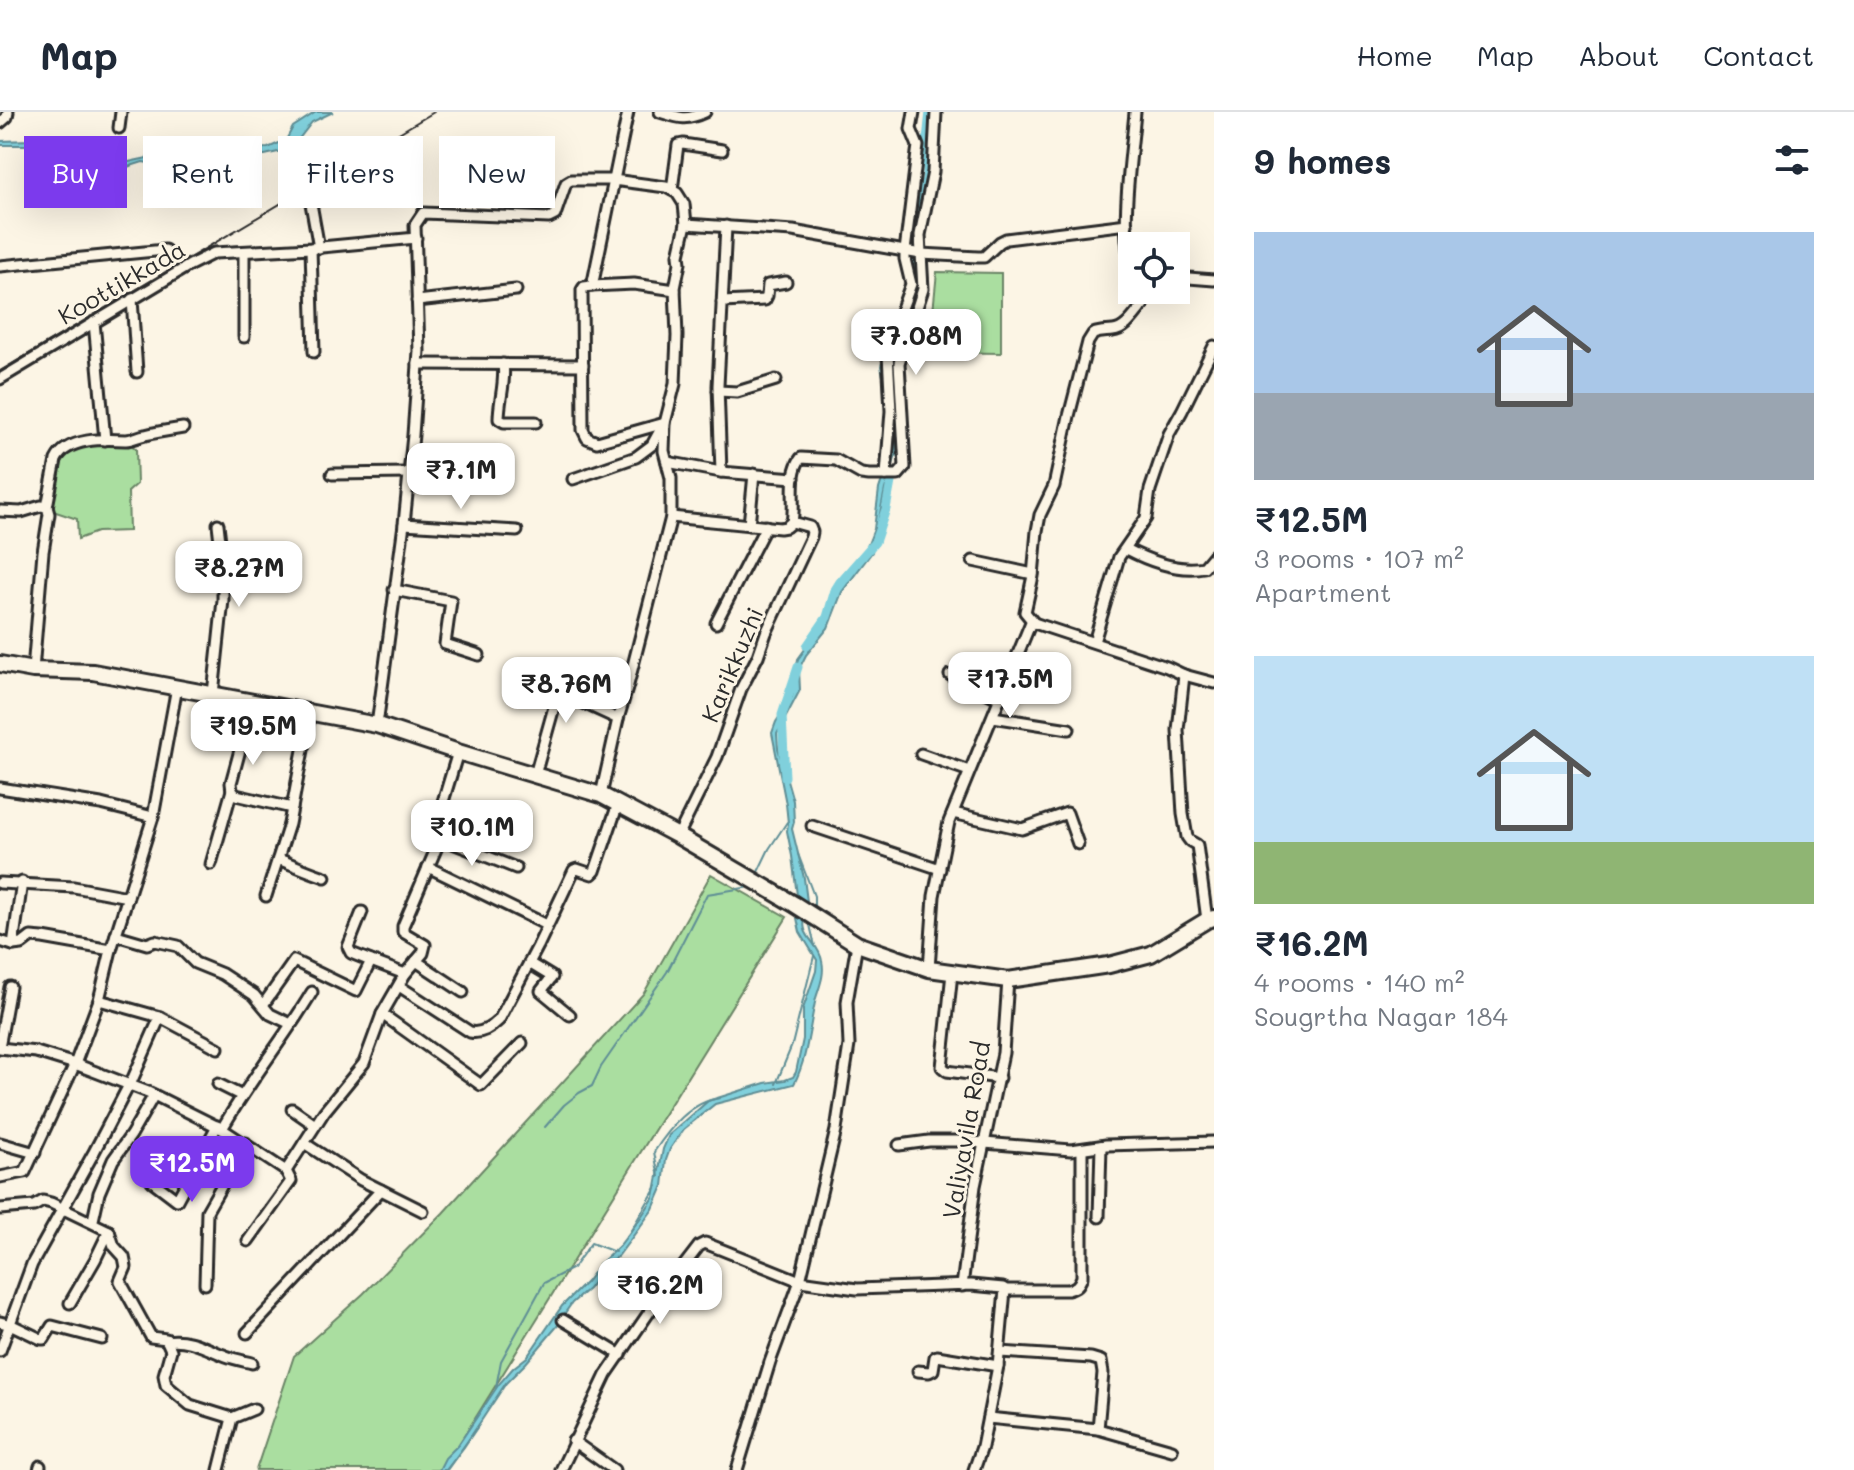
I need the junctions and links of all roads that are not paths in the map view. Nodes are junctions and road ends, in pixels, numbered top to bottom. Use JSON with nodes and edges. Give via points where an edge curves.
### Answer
{"nodes":[{"id":1,"x":8,"y":112,"type":"edge"},
{"id":2,"x":121,"y":112,"type":"edge"},
{"id":3,"x":628,"y":112,"type":"edge"},
{"id":4,"x":660,"y":112,"type":"edge"},
{"id":5,"x":705,"y":112,"type":"edge"},
{"id":6,"x":914,"y":112,"type":"edge"},
{"id":7,"x":936,"y":112,"type":"edge"},
{"id":8,"x":1135,"y":112,"type":"edge"},
{"id":9,"x":0,"y":123,"type":"edge"},
{"id":10,"x":119,"y":128,"type":"dead end"},
{"id":11,"x":722,"y":150,"type":"dead end"},
{"id":12,"x":613,"y":180,"type":"junction"},
{"id":13,"x":672,"y":190,"type":"junction"},
{"id":14,"x":311,"y":208,"type":"edge"},
{"id":15,"x":686,"y":224,"type":"junction"},
{"id":16,"x":1127,"y":224,"type":"junction"},
{"id":17,"x":726,"y":226,"type":"junction"},
{"id":18,"x":1127,"y":232,"type":"edge"},
{"id":19,"x":416,"y":238,"type":"junction"},
{"id":20,"x":315,"y":248,"type":"junction"},
{"id":21,"x":165,"y":250,"type":"dead end"},
{"id":22,"x":905,"y":251,"type":"junction"},
{"id":23,"x":244,"y":252,"type":"junction"},
{"id":24,"x":921,"y":254,"type":"junction"},
{"id":25,"x":0,"y":266,"type":"edge"},
{"id":26,"x":1190,"y":278,"type":"edge"},
{"id":27,"x":1214,"y":280,"type":"edge"},
{"id":28,"x":786,"y":282,"type":"dead end"},
{"id":29,"x":592,"y":286,"type":"junction"},
{"id":30,"x":516,"y":290,"type":"dead end"},
{"id":31,"x":675,"y":290,"type":"junction"},
{"id":32,"x":132,"y":299,"type":"junction"},
{"id":33,"x":417,"y":301,"type":"junction"},
{"id":34,"x":722,"y":302,"type":"junction"},
{"id":35,"x":1143,"y":304,"type":"edge"},
{"id":36,"x":94,"y":322,"type":"junction"},
{"id":37,"x":244,"y":337,"type":"dead end"},
{"id":38,"x":1214,"y":346,"type":"edge"},
{"id":39,"x":314,"y":352,"type":"dead end"},
{"id":40,"x":418,"y":364,"type":"junction"},
{"id":41,"x":503,"y":364,"type":"junction"},
{"id":42,"x":583,"y":365,"type":"junction"},
{"id":43,"x":137,"y":372,"type":"dead end"},
{"id":44,"x":0,"y":379,"type":"edge"},
{"id":45,"x":776,"y":380,"type":"dead end"},
{"id":46,"x":718,"y":391,"type":"junction"},
{"id":47,"x":536,"y":422,"type":"dead end"},
{"id":48,"x":665,"y":423,"type":"junction"},
{"id":49,"x":183,"y":428,"type":"dead end"},
{"id":50,"x":105,"y":440,"type":"junction"},
{"id":51,"x":667,"y":462,"type":"junction"},
{"id":52,"x":721,"y":472,"type":"junction"},
{"id":53,"x":409,"y":473,"type":"junction"},
{"id":54,"x":332,"y":474,"type":"dead end"},
{"id":55,"x":754,"y":474,"type":"junction"},
{"id":56,"x":886,"y":475,"type":"junction"},
{"id":57,"x":794,"y":478,"type":"junction"},
{"id":58,"x":573,"y":479,"type":"dead end"},
{"id":59,"x":47,"y":507,"type":"junction"},
{"id":60,"x":0,"y":511,"type":"edge"},
{"id":61,"x":671,"y":517,"type":"junction"},
{"id":62,"x":792,"y":522,"type":"junction"},
{"id":63,"x":218,"y":524,"type":"dead end"},
{"id":64,"x":404,"y":524,"type":"junction"},
{"id":65,"x":749,"y":525,"type":"junction"},
{"id":66,"x":766,"y":526,"type":"junction"},
{"id":67,"x":517,"y":531,"type":"dead end"},
{"id":68,"x":1126,"y":549,"type":"junction"},
{"id":69,"x":1214,"y":555,"type":"edge"},
{"id":70,"x":973,"y":561,"type":"dead end"},
{"id":71,"x":1033,"y":574,"type":"junction"},
{"id":72,"x":394,"y":590,"type":"junction"},
{"id":73,"x":1031,"y":622,"type":"junction"},
{"id":74,"x":716,"y":623,"type":"dead end"},
{"id":75,"x":1094,"y":642,"type":"junction"},
{"id":76,"x":479,"y":655,"type":"dead end"},
{"id":77,"x":0,"y":664,"type":"edge"},
{"id":78,"x":33,"y":670,"type":"junction"},
{"id":79,"x":950,"y":675,"type":"dead end"},
{"id":80,"x":1184,"y":675,"type":"junction"},
{"id":81,"x":1214,"y":683,"type":"edge"},
{"id":82,"x":177,"y":687,"type":"junction"},
{"id":83,"x":213,"y":694,"type":"junction"},
{"id":84,"x":1000,"y":699,"type":"junction"},
{"id":85,"x":253,"y":702,"type":"junction"},
{"id":86,"x":310,"y":713,"type":"junction"},
{"id":87,"x":993,"y":717,"type":"junction"},
{"id":88,"x":618,"y":719,"type":"junction"},
{"id":89,"x":377,"y":725,"type":"junction"},
{"id":90,"x":1069,"y":729,"type":"dead end"},
{"id":91,"x":458,"y":752,"type":"junction"},
{"id":92,"x":921,"y":754,"type":"dead end"},
{"id":93,"x":969,"y":771,"type":"junction"},
{"id":94,"x":535,"y":775,"type":"junction"},
{"id":95,"x":0,"y":788,"type":"edge"},
{"id":96,"x":232,"y":790,"type":"junction"},
{"id":97,"x":601,"y":795,"type":"junction"},
{"id":98,"x":618,"y":804,"type":"junction"},
{"id":99,"x":292,"y":808,"type":"junction"},
{"id":100,"x":953,"y":813,"type":"junction"},
{"id":101,"x":153,"y":817,"type":"junction"},
{"id":102,"x":812,"y":826,"type":"dead end"},
{"id":103,"x":678,"y":836,"type":"junction"},
{"id":104,"x":440,"y":838,"type":"junction"},
{"id":105,"x":1078,"y":844,"type":"dead end"},
{"id":106,"x":278,"y":859,"type":"junction"},
{"id":107,"x":211,"y":864,"type":"dead end"},
{"id":108,"x":428,"y":867,"type":"junction"},
{"id":109,"x":516,"y":868,"type":"dead end"},
{"id":110,"x":940,"y":869,"type":"junction"},
{"id":111,"x":325,"y":877,"type":"dead end"},
{"id":112,"x":22,"y":882,"type":"junction"},
{"id":113,"x":0,"y":883,"type":"edge"},
{"id":114,"x":266,"y":896,"type":"dead end"},
{"id":115,"x":128,"y":897,"type":"junction"},
{"id":116,"x":362,"y":912,"type":"dead end"},
{"id":117,"x":1210,"y":919,"type":"edge"},
{"id":118,"x":547,"y":925,"type":"junction"},
{"id":119,"x":116,"y":935,"type":"junction"},
{"id":120,"x":0,"y":941,"type":"edge"},
{"id":121,"x":857,"y":944,"type":"junction"},
{"id":122,"x":13,"y":945,"type":"junction"},
{"id":123,"x":111,"y":950,"type":"junction"},
{"id":124,"x":371,"y":961,"type":"junction"},
{"id":125,"x":416,"y":961,"type":"junction"},
{"id":126,"x":529,"y":963,"type":"junction"},
{"id":127,"x":929,"y":969,"type":"junction"},
{"id":128,"x":952,"y":973,"type":"junction"},
{"id":129,"x":405,"y":974,"type":"junction"},
{"id":130,"x":1008,"y":980,"type":"junction"},
{"id":131,"x":399,"y":986,"type":"junction"},
{"id":132,"x":10,"y":987,"type":"dead end"},
{"id":133,"x":312,"y":992,"type":"dead end"},
{"id":134,"x":463,"y":992,"type":"dead end"},
{"id":135,"x":99,"y":1000,"type":"junction"},
{"id":136,"x":263,"y":1005,"type":"junction"},
{"id":137,"x":382,"y":1014,"type":"junction"},
{"id":138,"x":570,"y":1015,"type":"dead end"},
{"id":139,"x":160,"y":1017,"type":"junction"},
{"id":140,"x":291,"y":1024,"type":"junction"},
{"id":141,"x":0,"y":1042,"type":"edge"},
{"id":142,"x":522,"y":1043,"type":"dead end"},
{"id":143,"x":0,"y":1048,"type":"edge"},
{"id":144,"x":218,"y":1048,"type":"dead end"},
{"id":145,"x":75,"y":1064,"type":"junction"},
{"id":146,"x":999,"y":1078,"type":"junction"},
{"id":147,"x":218,"y":1084,"type":"dead end"},
{"id":148,"x":130,"y":1085,"type":"junction"},
{"id":149,"x":154,"y":1095,"type":"junction"},
{"id":150,"x":242,"y":1096,"type":"junction"},
{"id":151,"x":292,"y":1109,"type":"dead end"},
{"id":152,"x":315,"y":1125,"type":"junction"},
{"id":153,"x":220,"y":1128,"type":"junction"},
{"id":154,"x":985,"y":1142,"type":"junction"},
{"id":155,"x":1214,"y":1142,"type":"edge"},
{"id":156,"x":0,"y":1143,"type":"edge"},
{"id":157,"x":246,"y":1143,"type":"junction"},
{"id":158,"x":304,"y":1143,"type":"junction"},
{"id":159,"x":899,"y":1145,"type":"dead end"},
{"id":160,"x":1101,"y":1146,"type":"junction"},
{"id":161,"x":1082,"y":1150,"type":"junction"},
{"id":162,"x":35,"y":1153,"type":"junction"},
{"id":163,"x":286,"y":1171,"type":"junction"},
{"id":164,"x":0,"y":1177,"type":"edge"},
{"id":165,"x":152,"y":1181,"type":"dead end"},
{"id":166,"x":381,"y":1190,"type":"junction"},
{"id":167,"x":0,"y":1209,"type":"edge"},
{"id":168,"x":61,"y":1209,"type":"junction"},
{"id":169,"x":423,"y":1211,"type":"dead end"},
{"id":170,"x":1099,"y":1217,"type":"dead end"},
{"id":171,"x":93,"y":1220,"type":"dead end"},
{"id":172,"x":109,"y":1231,"type":"junction"},
{"id":173,"x":248,"y":1241,"type":"dead end"},
{"id":174,"x":800,"y":1281,"type":"junction"},
{"id":175,"x":205,"y":1284,"type":"dead end"},
{"id":176,"x":962,"y":1286,"type":"junction"},
{"id":177,"x":1005,"y":1290,"type":"junction"},
{"id":178,"x":70,"y":1303,"type":"dead end"},
{"id":179,"x":563,"y":1320,"type":"dead end"},
{"id":180,"x":5,"y":1323,"type":"edge"},
{"id":181,"x":247,"y":1333,"type":"dead end"},
{"id":182,"x":102,"y":1339,"type":"dead end"},
{"id":183,"x":167,"y":1341,"type":"junction"},
{"id":184,"x":0,"y":1351,"type":"edge"},
{"id":185,"x":1000,"y":1352,"type":"junction"},
{"id":186,"x":621,"y":1355,"type":"junction"},
{"id":187,"x":252,"y":1363,"type":"dead end"},
{"id":188,"x":998,"y":1366,"type":"junction"},
{"id":189,"x":918,"y":1371,"type":"dead end"},
{"id":190,"x":254,"y":1409,"type":"dead end"},
{"id":191,"x":232,"y":1418,"type":"junction"},
{"id":192,"x":988,"y":1418,"type":"junction"},
{"id":193,"x":1098,"y":1429,"type":"junction"},
{"id":194,"x":573,"y":1441,"type":"junction"},
{"id":195,"x":1172,"y":1450,"type":"dead end"},
{"id":196,"x":219,"y":1470,"type":"edge"},
{"id":197,"x":561,"y":1470,"type":"edge"},
{"id":198,"x":614,"y":1470,"type":"edge"},
{"id":199,"x":737,"y":1470,"type":"edge"},
{"id":200,"x":974,"y":1470,"type":"edge"}],
"edges":[{"from":1,"to":9,"type":"street"},
{"from":2,"to":10,"type":"street"},
{"from":3,"to":12,"type":"street"},
{"from":4,"to":5,"type":"street","via":[[686,118]]},
{"from":6,"to":22,"type":"street","via":[[911,129],[918,146]]},
{"from":7,"to":24,"type":"street"},
{"from":8,"to":16,"type":"street"},
{"from":11,"to":13,"type":"street","via":[[678,145]]},
{"from":12,"to":13,"type":"street"},
{"from":12,"to":19,"type":"street","via":[[571,180],[549,218],[423,213],[415,225]]},
{"from":12,"to":29,"type":"street"},
{"from":13,"to":15,"type":"street","via":[[684,204]]},
{"from":14,"to":20,"type":"street"},
{"from":15,"to":17,"type":"street"},
{"from":15,"to":31,"type":"street"},
{"from":16,"to":18,"type":"street"},
{"from":16,"to":24,"type":"street","via":[[1006,239],[984,257]]},
{"from":17,"to":22,"type":"street","via":[[793,231]]},
{"from":17,"to":34,"type":"street"},
{"from":19,"to":20,"type":"street","name":"Koottikkada"},
{"from":19,"to":33,"type":"street"},
{"from":20,"to":23,"type":"street","name":"Koottikkada"},
{"from":20,"to":39,"type":"street"},
{"from":21,"to":25,"type":"street"},
{"from":22,"to":24,"type":"street"},
{"from":22,"to":56,"type":"street","via":[[911,284],[888,354]]},
{"from":23,"to":32,"type":"street","name":"Koottikkada","via":[[211,255]]},
{"from":23,"to":37,"type":"street"},
{"from":24,"to":56,"type":"street","via":[[923,289],[899,363],[905,467],[898,475]]},
{"from":26,"to":27,"type":"street"},
{"from":28,"to":34,"type":"street","via":[[768,285],[765,300]]},
{"from":29,"to":31,"type":"street","via":[[634,284]]},
{"from":29,"to":42,"type":"street","via":[[582,290]]},
{"from":30,"to":33,"type":"street"},
{"from":31,"to":48,"type":"street","via":[[675,384]]},
{"from":32,"to":36,"type":"street","name":"Koottikkada"},
{"from":32,"to":43,"type":"street"},
{"from":33,"to":40,"type":"street"},
{"from":34,"to":46,"type":"street"},
{"from":35,"to":71,"type":"street","via":[[1123,328],[1100,331],[1088,342],[1054,486],[1040,515]]},
{"from":36,"to":44,"type":"street","name":"Koottikkada"},
{"from":36,"to":50,"type":"street"},
{"from":38,"to":68,"type":"street","via":[[1169,434],[1146,518]]},
{"from":40,"to":41,"type":"street"},
{"from":40,"to":53,"type":"street"},
{"from":41,"to":42,"type":"street"},
{"from":41,"to":47,"type":"street","via":[[499,419]]},
{"from":42,"to":48,"type":"street","via":[[587,438],[602,441]]},
{"from":45,"to":46,"type":"street","via":[[737,392]]},
{"from":46,"to":52,"type":"street"},
{"from":48,"to":51,"type":"street"},
{"from":48,"to":58,"type":"street","via":[[652,445],[636,457]]},
{"from":49,"to":50,"type":"street"},
{"from":50,"to":59,"type":"street","via":[[68,446],[59,453]]},
{"from":51,"to":52,"type":"street"},
{"from":51,"to":61,"type":"street"},
{"from":52,"to":55,"type":"street"},
{"from":53,"to":54,"type":"street"},
{"from":53,"to":64,"type":"street"},
{"from":55,"to":57,"type":"street"},
{"from":55,"to":65,"type":"street"},
{"from":56,"to":57,"type":"street","via":[[861,474],[836,460],[807,457],[797,461]]},
{"from":57,"to":62,"type":"street"},
{"from":59,"to":60,"type":"street"},
{"from":59,"to":78,"type":"street"},
{"from":61,"to":65,"type":"street"},
{"from":61,"to":88,"type":"street"},
{"from":62,"to":66,"type":"street","via":[[786,527]]},
{"from":62,"to":103,"type":"street","name":"Karikkuzhi","via":[[810,527],[811,537]]},
{"from":63,"to":83,"type":"street","via":[[223,600]]},
{"from":64,"to":67,"type":"street"},
{"from":64,"to":72,"type":"street"},
{"from":65,"to":66,"type":"street"},
{"from":66,"to":74,"type":"street"},
{"from":68,"to":69,"type":"street","via":[[1155,562],[1194,569],[1204,567]]},
{"from":68,"to":75,"type":"street","via":[[1119,557]]},
{"from":70,"to":71,"type":"street"},
{"from":71,"to":73,"type":"street","via":[[1025,612]]},
{"from":72,"to":76,"type":"street","via":[[451,601],[445,644]]},
{"from":72,"to":89,"type":"street"},
{"from":73,"to":75,"type":"street"},
{"from":73,"to":84,"type":"street"},
{"from":75,"to":80,"type":"street"},
{"from":77,"to":78,"type":"main road"},
{"from":78,"to":82,"type":"main road","via":[[93,672]]},
{"from":79,"to":84,"type":"street"},
{"from":80,"to":81,"type":"street"},
{"from":80,"to":117,"type":"street","via":[[1178,730],[1183,814],[1187,837],[1197,845]]},
{"from":82,"to":83,"type":"main road"},
{"from":82,"to":101,"type":"street"},
{"from":83,"to":85,"type":"main road"},
{"from":84,"to":87,"type":"street"},
{"from":85,"to":86,"type":"main road"},
{"from":85,"to":96,"type":"street"},
{"from":86,"to":89,"type":"main road"},
{"from":86,"to":99,"type":"street"},
{"from":87,"to":90,"type":"street"},
{"from":87,"to":93,"type":"street"},
{"from":88,"to":94,"type":"street","via":[[566,695],[558,698]]},
{"from":88,"to":97,"type":"street"},
{"from":89,"to":91,"type":"main road"},
{"from":91,"to":94,"type":"main road"},
{"from":91,"to":104,"type":"street","via":[[442,805],[448,821]]},
{"from":92,"to":93,"type":"street"},
{"from":93,"to":100,"type":"street"},
{"from":94,"to":97,"type":"main road"},
{"from":95,"to":101,"type":"street"},
{"from":96,"to":99,"type":"street"},
{"from":96,"to":107,"type":"street"},
{"from":97,"to":98,"type":"main road"},
{"from":98,"to":103,"type":"main road"},
{"from":98,"to":118,"type":"street","via":[[595,871],[574,870]]},
{"from":99,"to":106,"type":"street"},
{"from":100,"to":105,"type":"street","via":[[1021,829],[1067,813]]},
{"from":100,"to":110,"type":"street"},
{"from":101,"to":115,"type":"street"},
{"from":102,"to":110,"type":"street"},
{"from":103,"to":121,"type":"main road"},
{"from":104,"to":108,"type":"street"},
{"from":104,"to":109,"type":"street"},
{"from":106,"to":111,"type":"street"},
{"from":106,"to":114,"type":"street"},
{"from":108,"to":118,"type":"street"},
{"from":108,"to":125,"type":"street","via":[[403,926],[403,932],[425,945]]},
{"from":110,"to":127,"type":"street"},
{"from":112,"to":113,"type":"street"},
{"from":112,"to":115,"type":"street"},
{"from":112,"to":122,"type":"street"},
{"from":115,"to":119,"type":"street"},
{"from":116,"to":124,"type":"street","via":[[348,947]]},
{"from":117,"to":130,"type":"main road","via":[[1151,954]]},
{"from":118,"to":126,"type":"street"},
{"from":119,"to":123,"type":"street"},
{"from":119,"to":136,"type":"street","via":[[178,946],[195,963],[222,974]]},
{"from":120,"to":122,"type":"street"},
{"from":121,"to":127,"type":"main road"},
{"from":121,"to":174,"type":"street","via":[[836,1130]]},
{"from":122,"to":123,"type":"street","via":[[31,937]]},
{"from":123,"to":135,"type":"street"},
{"from":124,"to":129,"type":"street"},
{"from":124,"to":136,"type":"street","via":[[356,991],[294,961]]},
{"from":125,"to":129,"type":"street"},
{"from":125,"to":134,"type":"street"},
{"from":126,"to":131,"type":"street","via":[[499,1020],[480,1032],[465,1030]]},
{"from":126,"to":138,"type":"street","via":[[552,977],[541,991]]},
{"from":127,"to":128,"type":"main road"},
{"from":128,"to":130,"type":"main road"},
{"from":128,"to":146,"type":"street","via":[[942,1067]]},
{"from":129,"to":131,"type":"street"},
{"from":130,"to":146,"type":"street","name":"Valiyavila Road"},
{"from":131,"to":137,"type":"street"},
{"from":132,"to":141,"type":"street"},
{"from":133,"to":140,"type":"street"},
{"from":135,"to":139,"type":"street"},
{"from":135,"to":145,"type":"street"},
{"from":136,"to":140,"type":"street"},
{"from":137,"to":142,"type":"street","via":[[481,1085]]},
{"from":137,"to":152,"type":"street","via":[[364,1063]]},
{"from":139,"to":144,"type":"street"},
{"from":139,"to":148,"type":"street"},
{"from":140,"to":150,"type":"street"},
{"from":143,"to":145,"type":"street"},
{"from":145,"to":148,"type":"street"},
{"from":145,"to":162,"type":"street"},
{"from":146,"to":154,"type":"street","name":"Valiyavila Road"},
{"from":147,"to":150,"type":"street"},
{"from":148,"to":149,"type":"street"},
{"from":148,"to":168,"type":"street"},
{"from":149,"to":153,"type":"street"},
{"from":149,"to":171,"type":"street","via":[[113,1160]]},
{"from":150,"to":153,"type":"street"},
{"from":151,"to":152,"type":"street"},
{"from":152,"to":158,"type":"street"},
{"from":153,"to":157,"type":"street"},
{"from":153,"to":165,"type":"street","via":[[177,1200]]},
{"from":154,"to":159,"type":"street"},
{"from":154,"to":161,"type":"street"},
{"from":154,"to":176,"type":"street","name":"Valiyavila Road"},
{"from":155,"to":160,"type":"street"},
{"from":156,"to":162,"type":"street"},
{"from":157,"to":163,"type":"street"},
{"from":157,"to":175,"type":"street","via":[[207,1211]]},
{"from":158,"to":163,"type":"street"},
{"from":158,"to":166,"type":"street"},
{"from":160,"to":161,"type":"street"},
{"from":160,"to":170,"type":"street"},
{"from":161,"to":177,"type":"street","via":[[1080,1283],[1068,1290]]},
{"from":162,"to":164,"type":"street","via":[[25,1172]]},
{"from":163,"to":173,"type":"street","via":[[291,1181]]},
{"from":166,"to":169,"type":"street"},
{"from":166,"to":181,"type":"street"},
{"from":167,"to":168,"type":"street","via":[[43,1201]]},
{"from":168,"to":172,"type":"street"},
{"from":168,"to":180,"type":"street"},
{"from":172,"to":178,"type":"street"},
{"from":172,"to":183,"type":"street","via":[[124,1257],[120,1281],[151,1337]]},
{"from":174,"to":176,"type":"street","via":[[857,1289]]},
{"from":174,"to":186,"type":"street","via":[[705,1243]]},
{"from":174,"to":199,"type":"street"},
{"from":176,"to":177,"type":"street"},
{"from":177,"to":185,"type":"street"},
{"from":179,"to":186,"type":"street"},
{"from":180,"to":182,"type":"street","via":[[41,1339],[52,1326]]},
{"from":180,"to":184,"type":"street"},
{"from":183,"to":187,"type":"street","via":[[201,1345]]},
{"from":183,"to":191,"type":"street","via":[[171,1350],[166,1385],[190,1405]]},
{"from":185,"to":188,"type":"street"},
{"from":185,"to":193,"type":"street","via":[[1101,1361]]},
{"from":186,"to":194,"type":"street"},
{"from":188,"to":189,"type":"street","via":[[937,1356],[933,1370]]},
{"from":188,"to":192,"type":"street"},
{"from":190,"to":191,"type":"street"},
{"from":191,"to":196,"type":"street"},
{"from":192,"to":193,"type":"street"},
{"from":192,"to":200,"type":"street"},
{"from":193,"to":195,"type":"street"},
{"from":194,"to":197,"type":"street"},
{"from":194,"to":198,"type":"street"}]}
